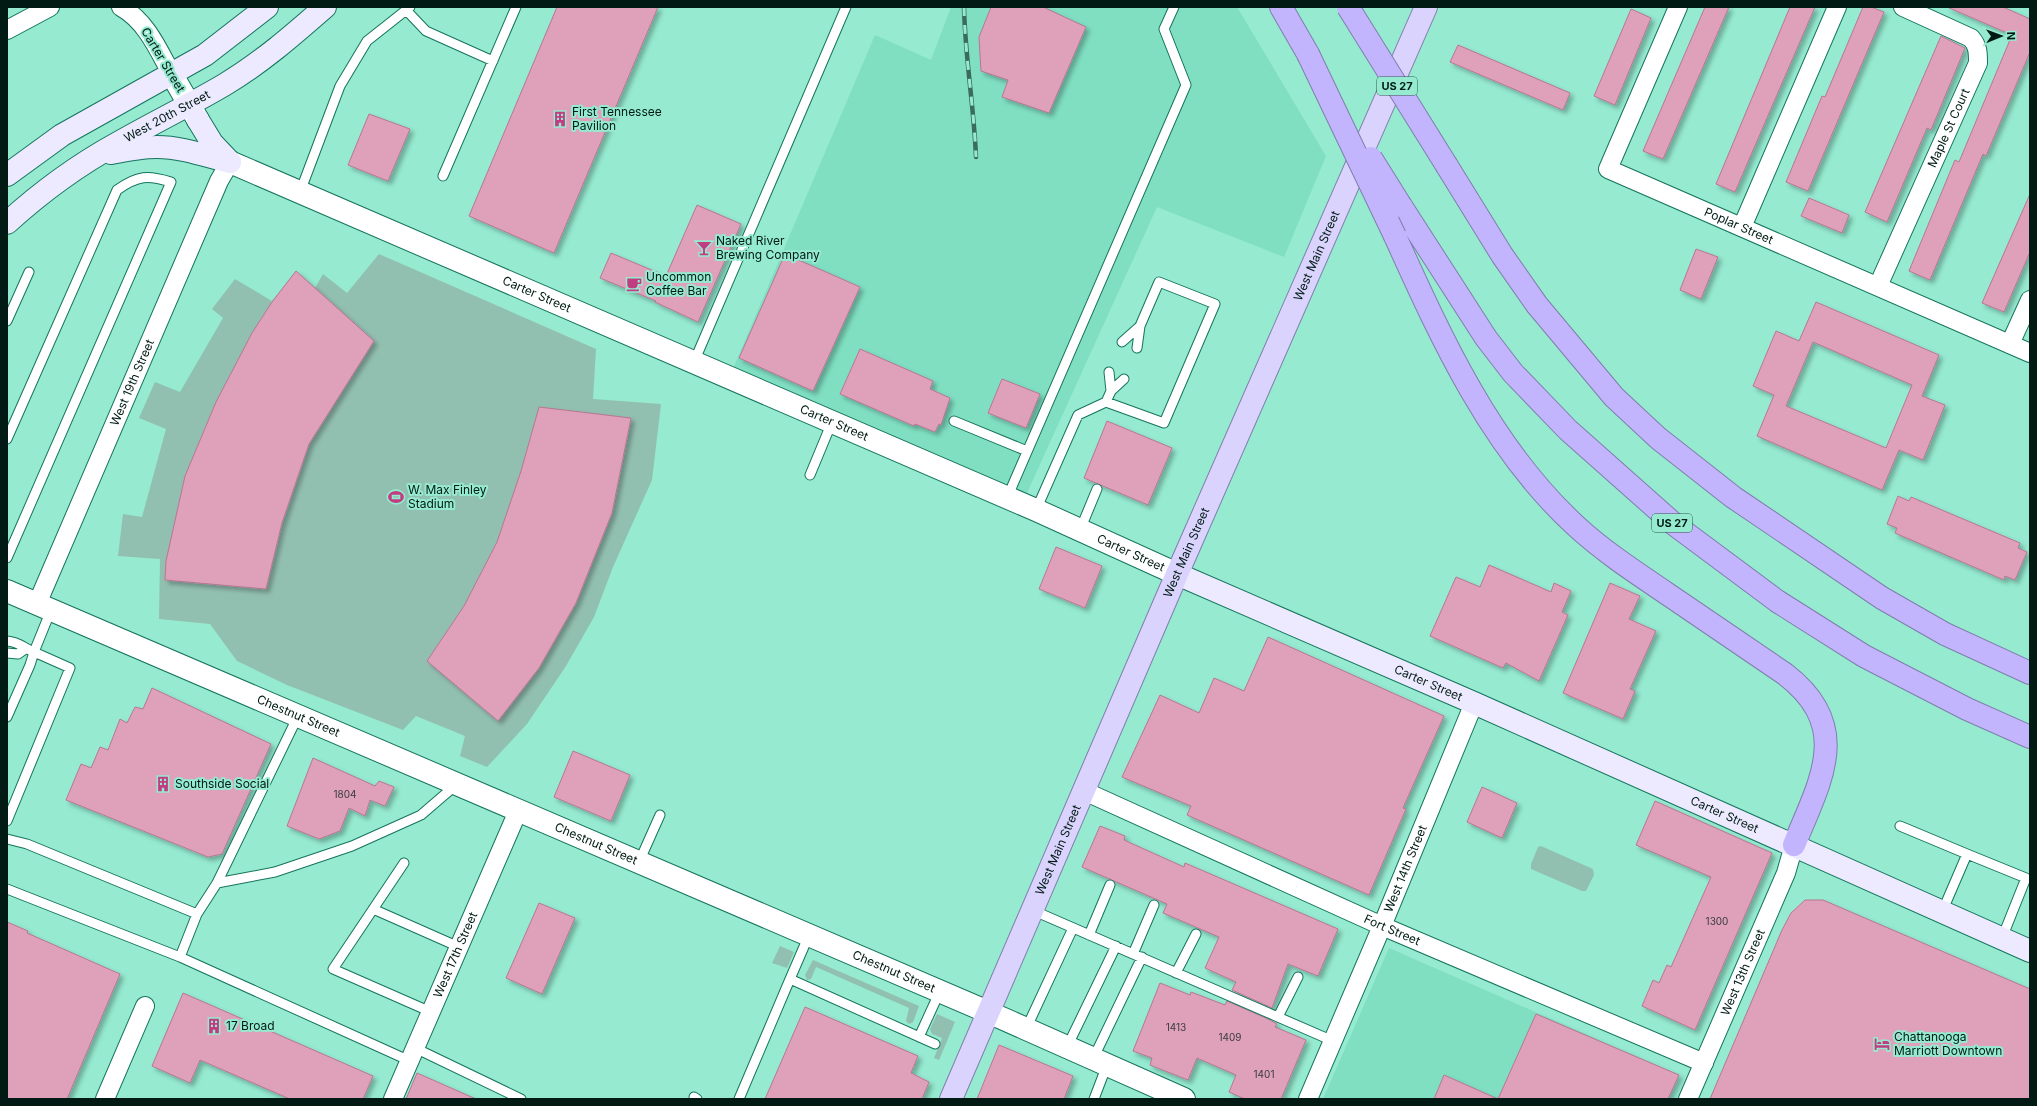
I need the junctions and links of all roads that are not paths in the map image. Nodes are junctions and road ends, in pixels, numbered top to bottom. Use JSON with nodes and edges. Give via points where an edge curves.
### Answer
{"nodes":[{"id":1,"x":50,"y":7,"type":"edge"},
{"id":2,"x":121,"y":7,"type":"edge"},
{"id":3,"x":267,"y":7,"type":"edge"},
{"id":4,"x":325,"y":7,"type":"edge"},
{"id":5,"x":516,"y":7,"type":"edge"},
{"id":6,"x":846,"y":7,"type":"edge"},
{"id":7,"x":1174,"y":7,"type":"edge"},
{"id":8,"x":1281,"y":7,"type":"edge"},
{"id":9,"x":1348,"y":7,"type":"edge"},
{"id":10,"x":1426,"y":7,"type":"edge"},
{"id":11,"x":1678,"y":7,"type":"edge"},
{"id":12,"x":1837,"y":7,"type":"edge"},
{"id":13,"x":1903,"y":7,"type":"edge"},
{"id":14,"x":408,"y":8,"type":"edge"},
{"id":15,"x":7,"y":30,"type":"edge"},
{"id":16,"x":1308,"y":54,"type":"junction"},
{"id":17,"x":493,"y":60,"type":"junction"},
{"id":18,"x":171,"y":74,"type":"junction"},
{"id":19,"x":193,"y":112,"type":"junction"},
{"id":20,"x":96,"y":156,"type":"junction"},
{"id":21,"x":230,"y":162,"type":"junction"},
{"id":22,"x":7,"y":175,"type":"edge"},
{"id":23,"x":443,"y":176,"type":"dead end"},
{"id":24,"x":300,"y":193,"type":"junction"},
{"id":25,"x":7,"y":222,"type":"edge"},
{"id":26,"x":1742,"y":226,"type":"junction"},
{"id":27,"x":29,"y":272,"type":"dead end"},
{"id":28,"x":1878,"y":286,"type":"junction"},
{"id":29,"x":2030,"y":300,"type":"edge"},
{"id":30,"x":7,"y":321,"type":"edge"},
{"id":31,"x":1140,"y":326,"type":"junction"},
{"id":32,"x":1122,"y":342,"type":"dead end"},
{"id":33,"x":2010,"y":344,"type":"junction"},
{"id":34,"x":1137,"y":348,"type":"dead end"},
{"id":35,"x":2030,"y":353,"type":"edge"},
{"id":36,"x":694,"y":363,"type":"junction"},
{"id":37,"x":1109,"y":372,"type":"dead end"},
{"id":38,"x":1124,"y":379,"type":"dead end"},
{"id":39,"x":1111,"y":391,"type":"junction"},
{"id":40,"x":1106,"y":402,"type":"junction"},
{"id":41,"x":954,"y":421,"type":"dead end"},
{"id":42,"x":832,"y":422,"type":"junction"},
{"id":43,"x":7,"y":439,"type":"edge"},
{"id":44,"x":1027,"y":451,"type":"junction"},
{"id":45,"x":810,"y":475,"type":"dead end"},
{"id":46,"x":1096,"y":489,"type":"dead end"},
{"id":47,"x":1007,"y":498,"type":"junction"},
{"id":48,"x":1036,"y":510,"type":"junction"},
{"id":49,"x":1080,"y":530,"type":"junction"},
{"id":50,"x":8,"y":553,"type":"edge"},
{"id":51,"x":1176,"y":574,"type":"junction"},
{"id":52,"x":7,"y":591,"type":"edge"},
{"id":53,"x":44,"y":607,"type":"junction"},
{"id":54,"x":7,"y":641,"type":"edge"},
{"id":55,"x":29,"y":651,"type":"junction"},
{"id":56,"x":7,"y":653,"type":"edge"},
{"id":57,"x":2030,"y":673,"type":"edge"},
{"id":58,"x":1474,"y":704,"type":"junction"},
{"id":59,"x":298,"y":716,"type":"junction"},
{"id":60,"x":7,"y":718,"type":"edge"},
{"id":61,"x":2030,"y":737,"type":"edge"},
{"id":62,"x":457,"y":784,"type":"junction"},
{"id":63,"x":1084,"y":791,"type":"junction"},
{"id":64,"x":518,"y":811,"type":"junction"},
{"id":65,"x":660,"y":815,"type":"dead end"},
{"id":66,"x":7,"y":821,"type":"edge"},
{"id":67,"x":1900,"y":826,"type":"dead end"},
{"id":68,"x":7,"y":839,"type":"edge"},
{"id":69,"x":1794,"y":845,"type":"junction"},
{"id":70,"x":1967,"y":854,"type":"junction"},
{"id":71,"x":639,"y":862,"type":"junction"},
{"id":72,"x":404,"y":863,"type":"dead end"},
{"id":73,"x":2028,"y":879,"type":"edge"},
{"id":74,"x":217,"y":883,"type":"junction"},
{"id":75,"x":1110,"y":885,"type":"dead end"},
{"id":76,"x":7,"y":889,"type":"edge"},
{"id":77,"x":1154,"y":905,"type":"dead end"},
{"id":78,"x":373,"y":909,"type":"junction"},
{"id":79,"x":1032,"y":910,"type":"junction"},
{"id":80,"x":1942,"y":912,"type":"junction"},
{"id":81,"x":197,"y":914,"type":"junction"},
{"id":82,"x":1382,"y":926,"type":"junction"},
{"id":83,"x":1073,"y":928,"type":"junction"},
{"id":84,"x":1196,"y":934,"type":"dead end"},
{"id":85,"x":809,"y":935,"type":"junction"},
{"id":86,"x":1089,"y":935,"type":"junction"},
{"id":87,"x":2002,"y":938,"type":"junction"},
{"id":88,"x":1116,"y":946,"type":"junction"},
{"id":89,"x":459,"y":947,"type":"junction"},
{"id":90,"x":2030,"y":950,"type":"edge"},
{"id":91,"x":1138,"y":955,"type":"junction"},
{"id":92,"x":180,"y":957,"type":"junction"},
{"id":93,"x":1176,"y":972,"type":"junction"},
{"id":94,"x":1298,"y":977,"type":"dead end"},
{"id":95,"x":790,"y":979,"type":"junction"},
{"id":96,"x":940,"y":991,"type":"junction"},
{"id":97,"x":145,"y":1006,"type":"dead end"},
{"id":98,"x":431,"y":1012,"type":"junction"},
{"id":99,"x":988,"y":1012,"type":"junction"},
{"id":100,"x":1278,"y":1017,"type":"junction"},
{"id":101,"x":1026,"y":1029,"type":"junction"},
{"id":102,"x":919,"y":1037,"type":"junction"},
{"id":103,"x":1333,"y":1041,"type":"junction"},
{"id":104,"x":935,"y":1044,"type":"dead end"},
{"id":105,"x":1067,"y":1047,"type":"junction"},
{"id":106,"x":412,"y":1054,"type":"junction"},
{"id":107,"x":1100,"y":1062,"type":"junction"},
{"id":108,"x":1704,"y":1063,"type":"junction"},
{"id":109,"x":105,"y":1099,"type":"edge"},
{"id":110,"x":393,"y":1099,"type":"edge"},
{"id":111,"x":521,"y":1099,"type":"edge"},
{"id":112,"x":739,"y":1099,"type":"edge"},
{"id":113,"x":951,"y":1099,"type":"edge"},
{"id":114,"x":1094,"y":1099,"type":"edge"},
{"id":115,"x":1184,"y":1099,"type":"edge"},
{"id":116,"x":1308,"y":1099,"type":"edge"},
{"id":117,"x":1688,"y":1099,"type":"edge"}],
"edges":[{"from":1,"to":15,"type":"street"},
{"from":2,"to":18,"type":"street","name":"Carter Street","via":[[145,28]]},
{"from":3,"to":18,"type":"main road","via":[[205,55]]},
{"from":4,"to":19,"type":"main road","name":"West 20th Street"},
{"from":5,"to":17,"type":"lane"},
{"from":6,"to":36,"type":"lane"},
{"from":7,"to":44,"type":"lane","via":[[1164,29],[1186,85]]},
{"from":8,"to":16,"type":"highway","number":"US 27"},
{"from":9,"to":57,"type":"highway","number":"US 27","bridge":true,"via":[[1502,255],[1537,305],[1614,397],[1658,438],[1733,497],[1882,598],[1945,634]]},
{"from":10,"to":51,"type":"main road","name":"West Main Street"},
{"from":11,"to":26,"type":"street","name":"Poplar Street","via":[[1608,169]]},
{"from":12,"to":26,"type":"street"},
{"from":13,"to":28,"type":"street","name":"Maple St Court","via":[[1971,38],[1976,43],[1978,63]]},
{"from":14,"to":17,"type":"lane","via":[[426,31]]},
{"from":14,"to":24,"type":"lane","via":[[367,41],[340,86]]},
{"from":16,"to":61,"type":"highway","number":"US 27","bridge":true,"via":[[1482,332],[1512,373],[1573,434],[1675,525],[1777,601],[1864,656],[1967,709]]},
{"from":16,"to":69,"type":"highway","bridge":true,"via":[[1461,374],[1486,417],[1528,475],[1576,526],[1623,564],[1786,674],[1806,692],[1814,704],[1824,730],[1826,756],[1820,780]]},
{"from":17,"to":23,"type":"lane"},
{"from":18,"to":19,"type":"street","name":"Carter Street"},
{"from":18,"to":22,"type":"main road","via":[[62,135]]},
{"from":19,"to":20,"type":"main road","name":"West 20th Street"},
{"from":19,"to":21,"type":"main road","via":[[212,143]]},
{"from":20,"to":21,"type":"main road","via":[[158,147]]},
{"from":20,"to":25,"type":"main road","name":"West 20th Street"},
{"from":21,"to":24,"type":"street","name":"Carter Street"},
{"from":21,"to":53,"type":"street","name":"West 19th Street","via":[[219,181]]},
{"from":24,"to":36,"type":"street","name":"Carter Street"},
{"from":26,"to":28,"type":"street","name":"Poplar Street"},
{"from":27,"to":30,"type":"lane"},
{"from":28,"to":33,"type":"street","name":"Poplar Street"},
{"from":29,"to":33,"type":"street"},
{"from":31,"to":32,"type":"lane"},
{"from":31,"to":34,"type":"lane"},
{"from":31,"to":40,"type":"lane","via":[[1159,282],[1215,304],[1164,423]]},
{"from":33,"to":35,"type":"street","name":"Poplar Street"},
{"from":36,"to":42,"type":"street","name":"Carter Street"},
{"from":37,"to":39,"type":"lane"},
{"from":38,"to":39,"type":"lane"},
{"from":39,"to":40,"type":"lane"},
{"from":40,"to":48,"type":"lane","via":[[1078,415]]},
{"from":41,"to":44,"type":"lane"},
{"from":42,"to":45,"type":"lane"},
{"from":42,"to":47,"type":"street","name":"Carter Street"},
{"from":43,"to":50,"type":"lane","via":[[117,190],[126,183],[145,177],[171,182]]},
{"from":44,"to":47,"type":"lane"},
{"from":46,"to":49,"type":"lane"},
{"from":47,"to":48,"type":"street","name":"Carter Street"},
{"from":48,"to":49,"type":"street","name":"Carter Street"},
{"from":49,"to":51,"type":"street","name":"Carter Street"},
{"from":51,"to":58,"type":"main road","name":"Carter Street"},
{"from":51,"to":63,"type":"main road","name":"West Main Street"},
{"from":52,"to":53,"type":"street","name":"Chestnut Street"},
{"from":53,"to":55,"type":"lane"},
{"from":53,"to":59,"type":"street","name":"Chestnut Street"},
{"from":54,"to":55,"type":"lane","via":[[19,642]]},
{"from":55,"to":56,"type":"lane"},
{"from":55,"to":60,"type":"lane","via":[[30,666]]},
{"from":55,"to":66,"type":"lane","via":[[70,668]]},
{"from":58,"to":69,"type":"main road","name":"Carter Street"},
{"from":58,"to":82,"type":"street","name":"West 14th Street"},
{"from":59,"to":62,"type":"street","name":"Chestnut Street"},
{"from":59,"to":74,"type":"lane"},
{"from":62,"to":64,"type":"street","name":"Chestnut Street"},
{"from":62,"to":74,"type":"lane","via":[[422,815],[352,846],[275,872]]},
{"from":63,"to":79,"type":"main road","name":"West Main Street"},
{"from":63,"to":82,"type":"street","name":"Fort Street"},
{"from":64,"to":71,"type":"street","name":"Chestnut Street"},
{"from":64,"to":89,"type":"street","name":"West 17th Street"},
{"from":65,"to":71,"type":"lane"},
{"from":67,"to":70,"type":"lane"},
{"from":68,"to":81,"type":"lane","via":[[27,844]]},
{"from":69,"to":80,"type":"main road","name":"Carter Street"},
{"from":69,"to":108,"type":"street","name":"West 13th Street","via":[[1786,873]]},
{"from":70,"to":73,"type":"lane"},
{"from":70,"to":80,"type":"lane"},
{"from":71,"to":85,"type":"street","name":"Chestnut Street"},
{"from":72,"to":78,"type":"lane"},
{"from":73,"to":87,"type":"lane"},
{"from":74,"to":81,"type":"lane"},
{"from":75,"to":86,"type":"lane"},
{"from":76,"to":92,"type":"lane"},
{"from":77,"to":91,"type":"lane"},
{"from":78,"to":89,"type":"lane"},
{"from":78,"to":98,"type":"lane","via":[[333,969]]},
{"from":79,"to":83,"type":"lane"},
{"from":79,"to":99,"type":"main road","name":"West Main Street"},
{"from":80,"to":87,"type":"main road","name":"Carter Street"},
{"from":81,"to":92,"type":"lane"},
{"from":82,"to":103,"type":"street","name":"West 14th Street"},
{"from":82,"to":108,"type":"street","name":"Fort Street"},
{"from":83,"to":86,"type":"lane"},
{"from":83,"to":101,"type":"lane"},
{"from":84,"to":93,"type":"lane"},
{"from":85,"to":95,"type":"lane"},
{"from":85,"to":96,"type":"street","name":"Chestnut Street"},
{"from":86,"to":88,"type":"lane"},
{"from":87,"to":90,"type":"main road","name":"Carter Street"},
{"from":88,"to":91,"type":"lane"},
{"from":88,"to":105,"type":"lane"},
{"from":89,"to":98,"type":"street","name":"West 17th Street"},
{"from":91,"to":93,"type":"lane"},
{"from":91,"to":107,"type":"lane"},
{"from":92,"to":106,"type":"lane"},
{"from":93,"to":100,"type":"lane"},
{"from":94,"to":100,"type":"lane"},
{"from":95,"to":102,"type":"lane"},
{"from":95,"to":112,"type":"lane"},
{"from":96,"to":99,"type":"street","name":"Chestnut Street"},
{"from":96,"to":102,"type":"lane"},
{"from":97,"to":109,"type":"street"},
{"from":98,"to":106,"type":"street","name":"West 17th Street"},
{"from":99,"to":101,"type":"street","name":"Chestnut Street"},
{"from":99,"to":113,"type":"main road","name":"West Main Street"},
{"from":100,"to":103,"type":"lane"},
{"from":101,"to":105,"type":"street","name":"Chestnut Street"},
{"from":102,"to":104,"type":"lane"},
{"from":103,"to":116,"type":"street","name":"West 14th Street"},
{"from":105,"to":107,"type":"street","name":"Chestnut Street"},
{"from":106,"to":110,"type":"street","name":"West 17th Street"},
{"from":106,"to":111,"type":"lane"},
{"from":107,"to":114,"type":"lane"},
{"from":107,"to":115,"type":"street","name":"Chestnut Street"},
{"from":108,"to":117,"type":"street","name":"West 13th Street"}]}
